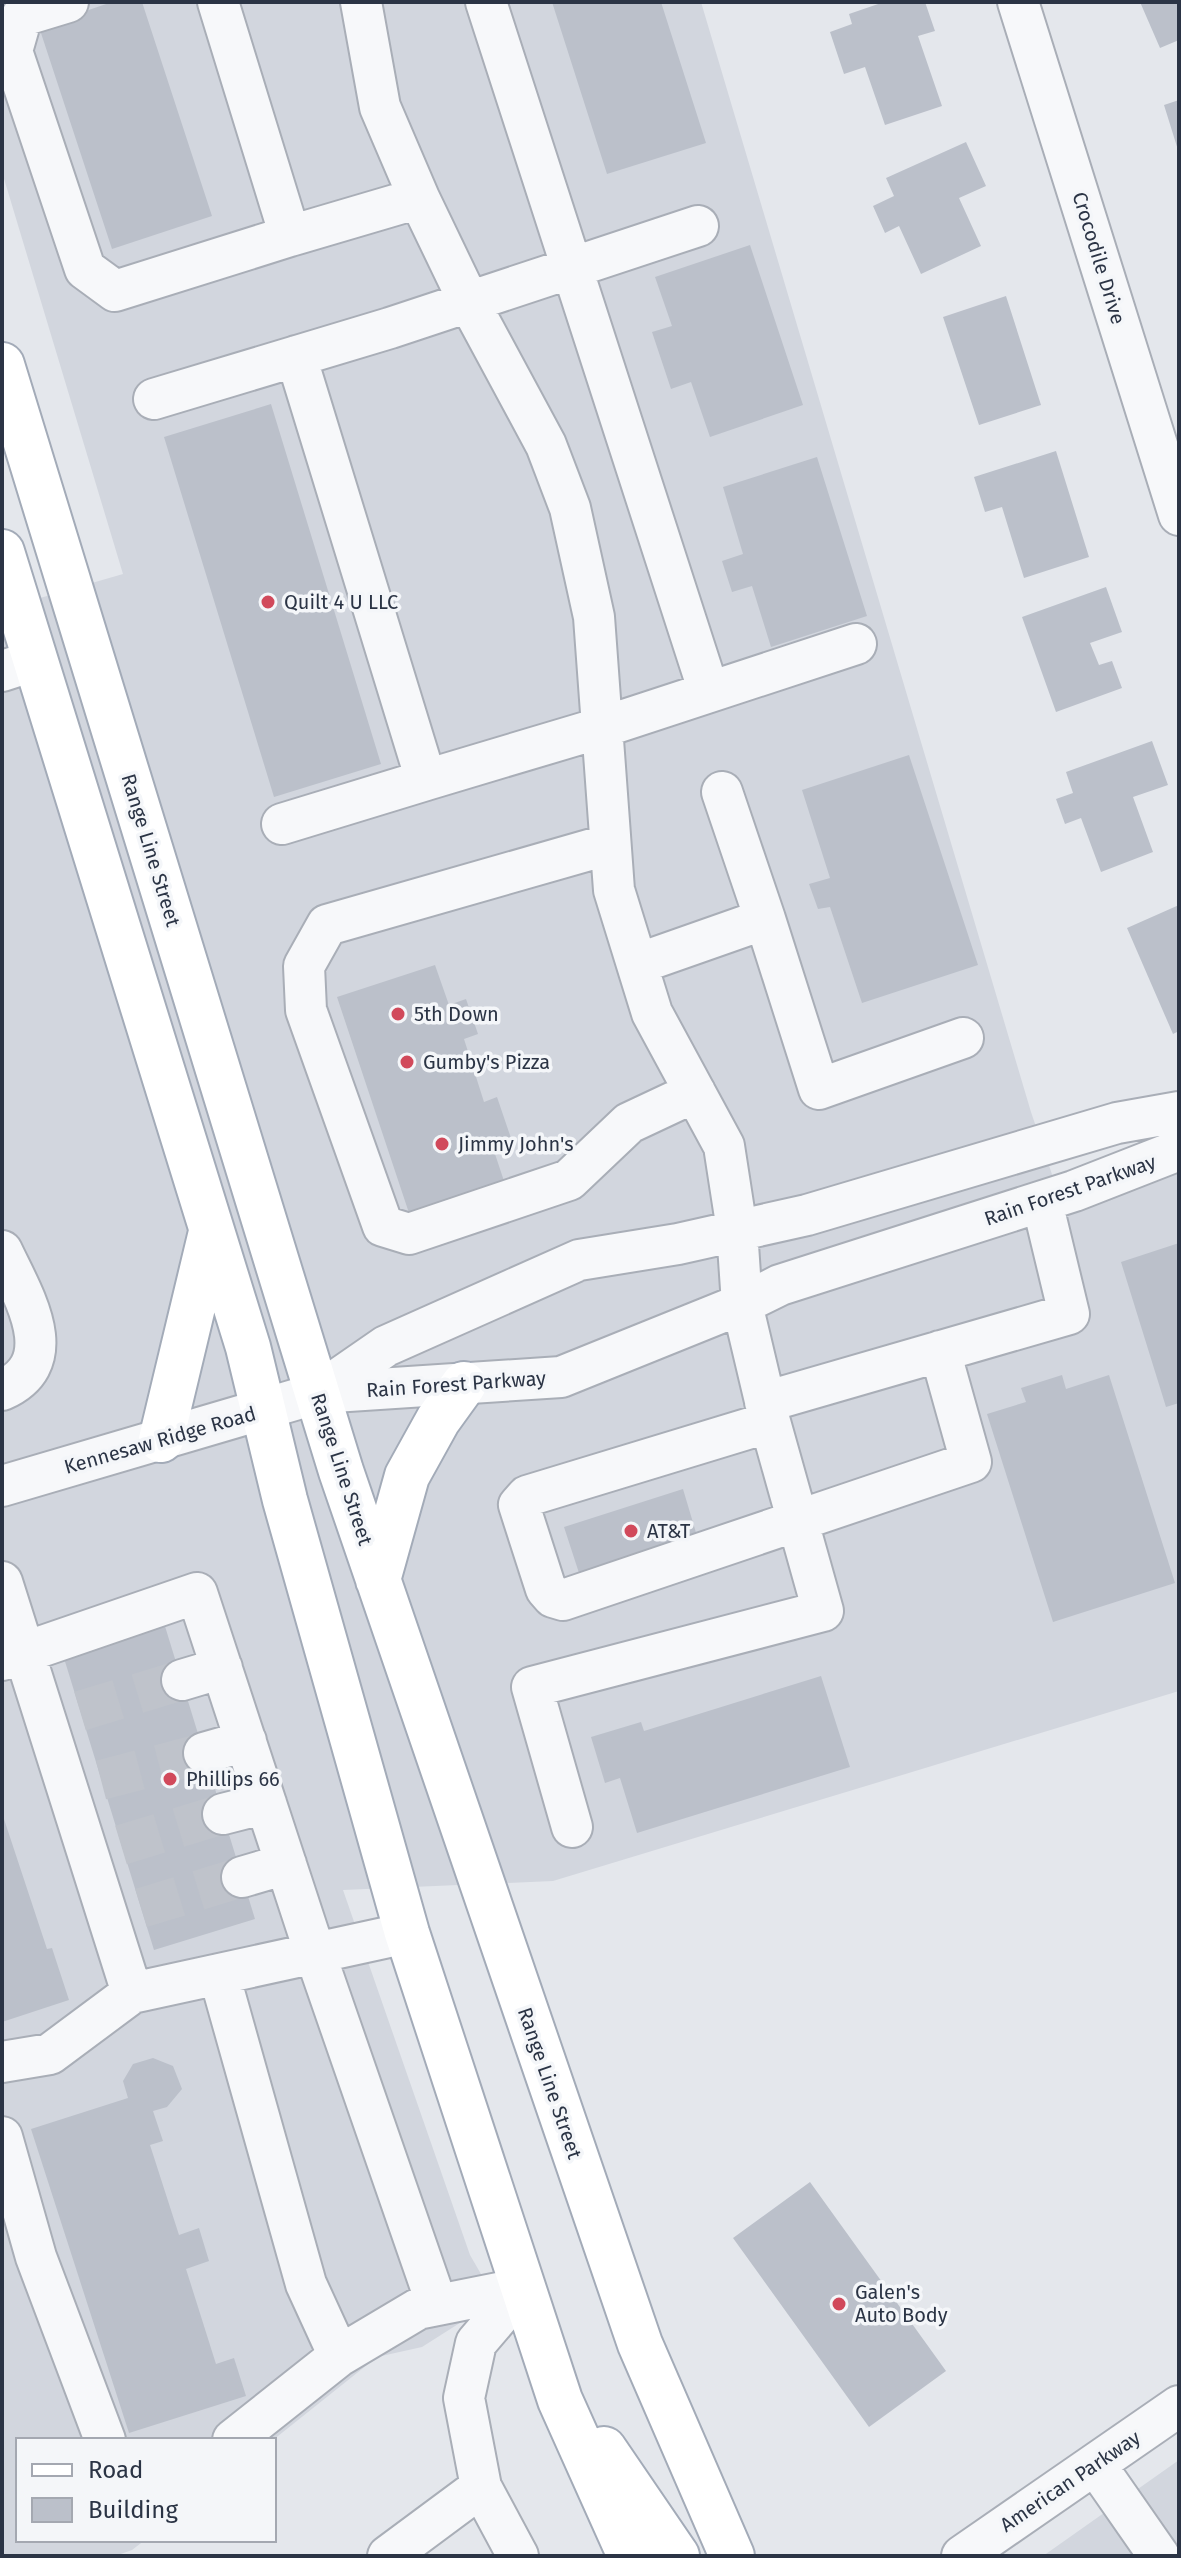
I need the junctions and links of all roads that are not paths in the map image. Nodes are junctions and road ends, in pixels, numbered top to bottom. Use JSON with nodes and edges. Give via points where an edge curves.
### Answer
{"nodes":[{"id":1,"x":68,"y":2,"type":"edge"},
{"id":2,"x":218,"y":2,"type":"edge"},
{"id":3,"x":361,"y":2,"type":"edge"},
{"id":4,"x":486,"y":2,"type":"edge"},
{"id":5,"x":1018,"y":2,"type":"edge"},
{"id":6,"x":419,"y":198,"type":"junction"},
{"id":7,"x":698,"y":226,"type":"dead end"},
{"id":8,"x":290,"y":236,"type":"junction"},
{"id":9,"x":572,"y":267,"type":"junction"},
{"id":10,"x":469,"y":302,"type":"junction"},
{"id":11,"x":296,"y":356,"type":"junction"},
{"id":12,"x":2,"y":365,"type":"edge"},
{"id":13,"x":154,"y":399,"type":"dead end"},
{"id":14,"x":1179,"y":515,"type":"edge"},
{"id":15,"x":2,"y":552,"type":"edge"},
{"id":16,"x":856,"y":644,"type":"dead end"},
{"id":17,"x":19,"y":666,"type":"edge"},
{"id":18,"x":709,"y":692,"type":"junction"},
{"id":19,"x":600,"y":728,"type":"junction"},
{"id":20,"x":426,"y":780,"type":"junction"},
{"id":21,"x":722,"y":792,"type":"dead end"},
{"id":22,"x":282,"y":824,"type":"dead end"},
{"id":23,"x":610,"y":844,"type":"junction"},
{"id":24,"x":765,"y":919,"type":"junction"},
{"id":25,"x":637,"y":964,"type":"junction"},
{"id":26,"x":963,"y":1038,"type":"dead end"},
{"id":27,"x":695,"y":1092,"type":"junction"},
{"id":28,"x":1179,"y":1112,"type":"edge"},
{"id":29,"x":1179,"y":1150,"type":"edge"},
{"id":30,"x":1042,"y":1202,"type":"junction"},
{"id":31,"x":212,"y":1230,"type":"junction"},
{"id":32,"x":737,"y":1230,"type":"junction"},
{"id":33,"x":2,"y":1251,"type":"edge"},
{"id":34,"x":742,"y":1304,"type":"junction"},
{"id":35,"x":940,"y":1351,"type":"junction"},
{"id":36,"x":464,"y":1384,"type":"junction"},
{"id":37,"x":2,"y":1390,"type":"edge"},
{"id":38,"x":318,"y":1393,"type":"junction"},
{"id":39,"x":261,"y":1410,"type":"junction"},
{"id":40,"x":768,"y":1412,"type":"junction"},
{"id":41,"x":161,"y":1440,"type":"junction"},
{"id":42,"x":2,"y":1486,"type":"edge"},
{"id":43,"x":798,"y":1522,"type":"junction"},
{"id":44,"x":378,"y":1580,"type":"junction"},
{"id":45,"x":2,"y":1582,"type":"edge"},
{"id":46,"x":13,"y":1657,"type":"edge"},
{"id":47,"x":222,"y":1668,"type":"junction"},
{"id":48,"x":182,"y":1680,"type":"tunnel mouth"},
{"id":49,"x":246,"y":1741,"type":"junction"},
{"id":50,"x":204,"y":1753,"type":"tunnel mouth"},
{"id":51,"x":266,"y":1803,"type":"junction"},
{"id":52,"x":223,"y":1814,"type":"tunnel mouth"},
{"id":53,"x":572,"y":1827,"type":"dead end"},
{"id":54,"x":286,"y":1864,"type":"junction"},
{"id":55,"x":242,"y":1877,"type":"tunnel mouth"},
{"id":56,"x":407,"y":1933,"type":"junction"},
{"id":57,"x":315,"y":1953,"type":"junction"},
{"id":58,"x":219,"y":1974,"type":"junction"},
{"id":59,"x":132,"y":1993,"type":"junction"},
{"id":60,"x":2,"y":2062,"type":"edge"},
{"id":61,"x":2,"y":2137,"type":"edge"},
{"id":62,"x":523,"y":2288,"type":"junction"},
{"id":63,"x":437,"y":2305,"type":"junction"},
{"id":64,"x":339,"y":2356,"type":"junction"},
{"id":65,"x":552,"y":2375,"type":"junction"},
{"id":66,"x":1179,"y":2406,"type":"edge"},
{"id":67,"x":104,"y":2438,"type":"edge"},
{"id":68,"x":236,"y":2438,"type":"edge"},
{"id":69,"x":1095,"y":2464,"type":"junction"},
{"id":70,"x":481,"y":2487,"type":"junction"},
{"id":71,"x":388,"y":2556,"type":"edge"},
{"id":72,"x":518,"y":2556,"type":"edge"},
{"id":73,"x":630,"y":2556,"type":"edge"},
{"id":74,"x":677,"y":2556,"type":"edge"},
{"id":75,"x":732,"y":2556,"type":"edge"},
{"id":76,"x":962,"y":2556,"type":"edge"},
{"id":77,"x":1159,"y":2556,"type":"edge"}],
"edges":[{"from":1,"to":8,"type":"street","via":[[22,16],[12,51],[85,269],[115,291]]},
{"from":2,"to":8,"type":"street"},
{"from":3,"to":6,"type":"street","via":[[380,107]]},
{"from":4,"to":9,"type":"street"},
{"from":5,"to":14,"type":"street","name":"Crocodile Drive"},
{"from":6,"to":8,"type":"street"},
{"from":6,"to":10,"type":"street"},
{"from":7,"to":9,"type":"street"},
{"from":9,"to":10,"type":"street"},
{"from":9,"to":18,"type":"street"},
{"from":10,"to":11,"type":"street"},
{"from":10,"to":19,"type":"street","via":[[546,445],[570,508],[594,617]]},
{"from":11,"to":13,"type":"street"},
{"from":11,"to":20,"type":"street"},
{"from":12,"to":38,"type":"main road","name":"Range Line Street"},
{"from":15,"to":17,"type":"main road"},
{"from":16,"to":18,"type":"street"},
{"from":17,"to":31,"type":"main road"},
{"from":18,"to":19,"type":"street"},
{"from":19,"to":20,"type":"street"},
{"from":19,"to":23,"type":"street"},
{"from":20,"to":22,"type":"street"},
{"from":21,"to":24,"type":"street"},
{"from":23,"to":25,"type":"street","via":[[614,890]]},
{"from":23,"to":27,"type":"street","via":[[327,925],[304,966],[306,1010],[383,1226],[409,1234],[569,1180],[629,1123]]},
{"from":24,"to":25,"type":"street"},
{"from":24,"to":26,"type":"street","via":[[819,1089]]},
{"from":25,"to":27,"type":"street","via":[[652,1013]]},
{"from":27,"to":32,"type":"street","via":[[724,1146]]},
{"from":28,"to":32,"type":"street","name":"Rain Forest Parkway","via":[[1117,1123],[807,1215]]},
{"from":29,"to":30,"type":"street","name":"Rain Forest Parkway"},
{"from":30,"to":34,"type":"street","name":"Rain Forest Parkway","via":[[780,1285]]},
{"from":30,"to":35,"type":"street","via":[[1069,1314]]},
{"from":31,"to":39,"type":"main road","via":[[248,1347]]},
{"from":31,"to":41,"type":"main road"},
{"from":32,"to":34,"type":"street"},
{"from":32,"to":38,"type":"street","name":"Rain Forest Parkway","via":[[579,1260],[386,1346]]},
{"from":33,"to":37,"type":"street","via":[[33,1316],[36,1346],[28,1371]]},
{"from":34,"to":36,"type":"street","name":"Rain Forest Parkway","via":[[561,1377]]},
{"from":34,"to":40,"type":"street"},
{"from":35,"to":40,"type":"street"},
{"from":35,"to":43,"type":"street","via":[[971,1462]]},
{"from":36,"to":38,"type":"street","name":"Rain Forest Parkway"},
{"from":36,"to":44,"type":"main road","via":[[407,1476]]},
{"from":38,"to":39,"type":"street","name":"Kennesaw Ridge Road"},
{"from":38,"to":44,"type":"main road","name":"Range Line Street"},
{"from":39,"to":41,"type":"street","name":"Kennesaw Ridge Road"},
{"from":39,"to":56,"type":"main road"},
{"from":40,"to":43,"type":"street"},
{"from":40,"to":43,"type":"street","via":[[527,1496],[519,1505],[546,1589],[563,1600]]},
{"from":41,"to":42,"type":"street","name":"Kennesaw Ridge Road"},
{"from":43,"to":53,"type":"street","via":[[823,1611],[532,1687]]},
{"from":44,"to":75,"type":"main road","name":"Range Line Street","via":[[640,2344]]},
{"from":45,"to":46,"type":"street"},
{"from":46,"to":47,"type":"street","via":[[197,1593]]},
{"from":46,"to":59,"type":"street","via":[[63,1715],[125,1913]]},
{"from":47,"to":48,"type":"street"},
{"from":47,"to":49,"type":"street"},
{"from":49,"to":50,"type":"street"},
{"from":49,"to":51,"type":"street"},
{"from":51,"to":52,"type":"street"},
{"from":51,"to":54,"type":"street"},
{"from":54,"to":55,"type":"street"},
{"from":54,"to":57,"type":"street"},
{"from":56,"to":57,"type":"street"},
{"from":56,"to":62,"type":"main road"},
{"from":57,"to":58,"type":"street"},
{"from":57,"to":63,"type":"street"},
{"from":58,"to":59,"type":"street"},
{"from":58,"to":64,"type":"street","via":[[306,2284]]},
{"from":59,"to":60,"type":"street","via":[[50,2054]]},
{"from":61,"to":67,"type":"street","via":[[36,2257]]},
{"from":62,"to":63,"type":"street"},
{"from":62,"to":65,"type":"main road"},
{"from":62,"to":70,"type":"street","via":[[476,2343],[464,2398]]},
{"from":63,"to":64,"type":"street","via":[[418,2309]]},
{"from":64,"to":68,"type":"street"},
{"from":65,"to":73,"type":"main road"},
{"from":65,"to":74,"type":"main road"},
{"from":66,"to":69,"type":"street","name":"American Parkway"},
{"from":69,"to":76,"type":"street","name":"American Parkway"},
{"from":69,"to":77,"type":"street"},
{"from":70,"to":71,"type":"street"},
{"from":70,"to":72,"type":"street"}]}
